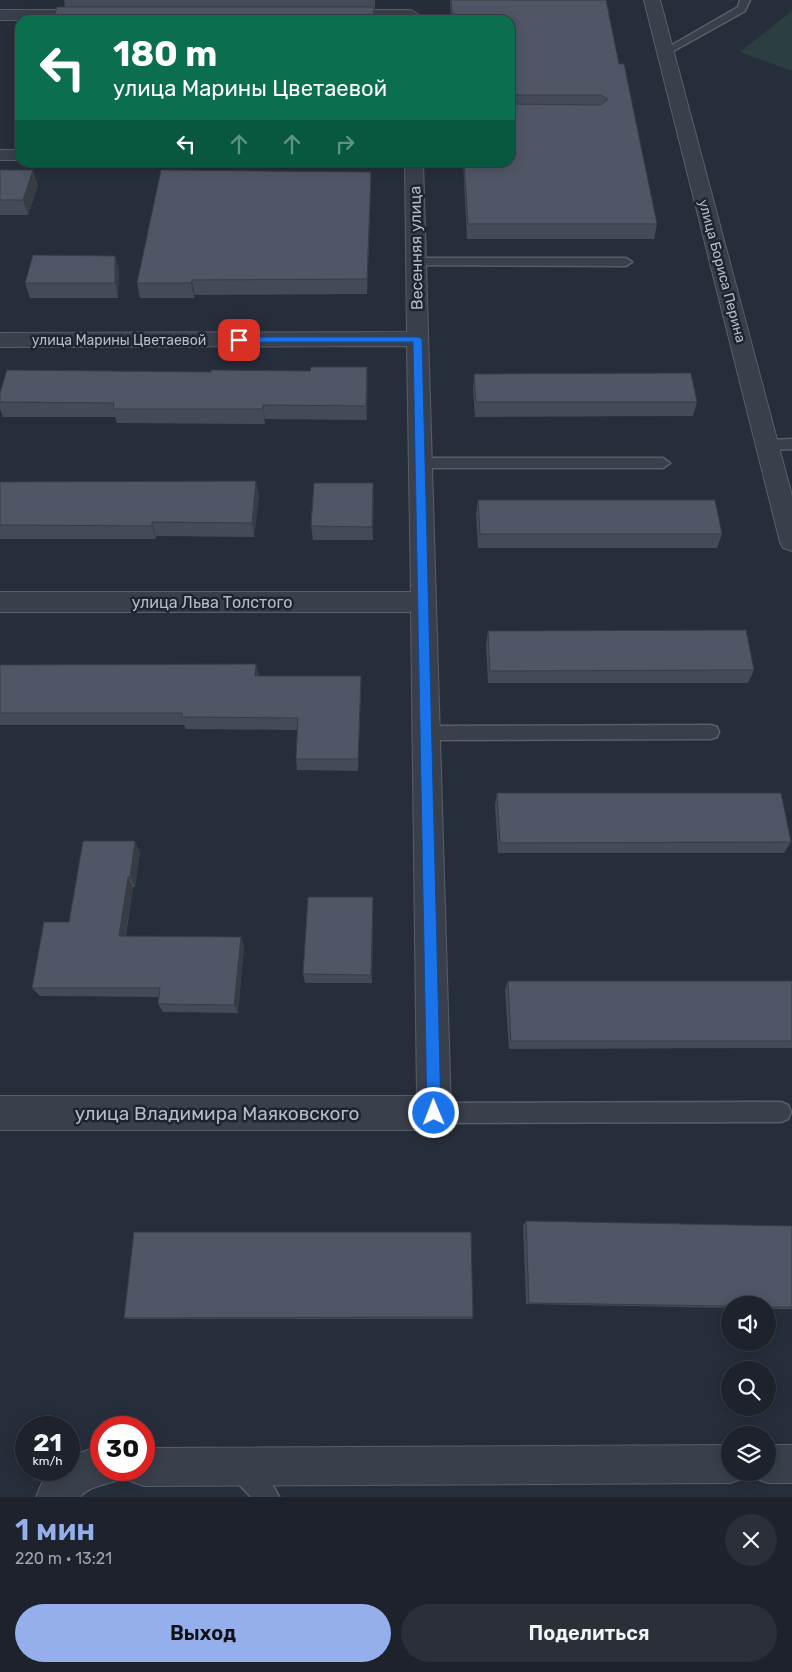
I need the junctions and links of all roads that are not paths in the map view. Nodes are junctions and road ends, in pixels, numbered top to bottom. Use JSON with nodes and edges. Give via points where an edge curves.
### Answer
{"nodes":[{"id":1,"x":652,"y":0,"type":"edge"},
{"id":2,"x":745,"y":0,"type":"edge"},
{"id":3,"x":411,"y":12,"type":"edge"},
{"id":4,"x":3,"y":14,"type":"edge"},
{"id":5,"x":103,"y":15,"type":"edge"},
{"id":6,"x":322,"y":15,"type":"edge"},
{"id":7,"x":665,"y":52,"type":"junction"},
{"id":8,"x":0,"y":155,"type":"edge"},
{"id":9,"x":15,"y":155,"type":"edge"},
{"id":10,"x":414,"y":167,"type":"edge"},
{"id":11,"x":416,"y":262,"type":"junction"},
{"id":12,"x":626,"y":262,"type":"dead end"},
{"id":13,"x":418,"y":339,"type":"junction"},
{"id":14,"x":0,"y":340,"type":"edge"},
{"id":15,"x":792,"y":444,"type":"edge"},
{"id":16,"x":767,"y":445,"type":"junction"},
{"id":17,"x":420,"y":463,"type":"junction"},
{"id":18,"x":662,"y":463,"type":"dead end"},
{"id":19,"x":792,"y":542,"type":"edge"},
{"id":20,"x":0,"y":602,"type":"edge"},
{"id":21,"x":423,"y":602,"type":"junction"},
{"id":22,"x":711,"y":732,"type":"dead end"},
{"id":23,"x":426,"y":733,"type":"junction"},
{"id":24,"x":781,"y":1112,"type":"dead end"},
{"id":25,"x":0,"y":1113,"type":"edge"},
{"id":26,"x":434,"y":1113,"type":"junction"},
{"id":27,"x":721,"y":1464,"type":"edge"},
{"id":28,"x":776,"y":1464,"type":"edge"},
{"id":29,"x":792,"y":1464,"type":"edge"},
{"id":30,"x":90,"y":1467,"type":"edge"},
{"id":31,"x":155,"y":1467,"type":"edge"},
{"id":32,"x":239,"y":1467,"type":"junction"},
{"id":33,"x":56,"y":1497,"type":"edge"},
{"id":34,"x":267,"y":1497,"type":"edge"}],
"edges":[{"from":1,"to":7,"type":"street","name":"улица Бориса Перина"},
{"from":2,"to":7,"type":"lane","via":[[742,9]]},
{"from":3,"to":6,"type":"street"},
{"from":4,"to":5,"type":"street"},
{"from":7,"to":16,"type":"street","name":"улица Бориса Перина"},
{"from":8,"to":9,"type":"street"},
{"from":10,"to":11,"type":"street","name":"Весенняя улица"},
{"from":11,"to":12,"type":"lane"},
{"from":11,"to":13,"type":"street","name":"Весенняя улица"},
{"from":13,"to":14,"type":"street","name":"улица Марины Цветаевой"},
{"from":13,"to":17,"type":"street","name":"Весенняя улица"},
{"from":15,"to":16,"type":"lane"},
{"from":16,"to":19,"type":"street","name":"улица Бориса Перина"},
{"from":17,"to":18,"type":"lane"},
{"from":17,"to":21,"type":"street","name":"Весенняя улица"},
{"from":20,"to":21,"type":"street","name":"улица Льва Толстого"},
{"from":21,"to":23,"type":"street","name":"Весенняя улица"},
{"from":22,"to":23,"type":"lane"},
{"from":23,"to":26,"type":"street","name":"Весенняя улица"},
{"from":24,"to":26,"type":"lane"},
{"from":25,"to":26,"type":"street","name":"улица Владимира Маяковского"},
{"from":27,"to":32,"type":"street"},
{"from":28,"to":29,"type":"street"},
{"from":30,"to":33,"type":"street","via":[[74,1475]]},
{"from":31,"to":32,"type":"street"},
{"from":32,"to":34,"type":"lane"}]}
